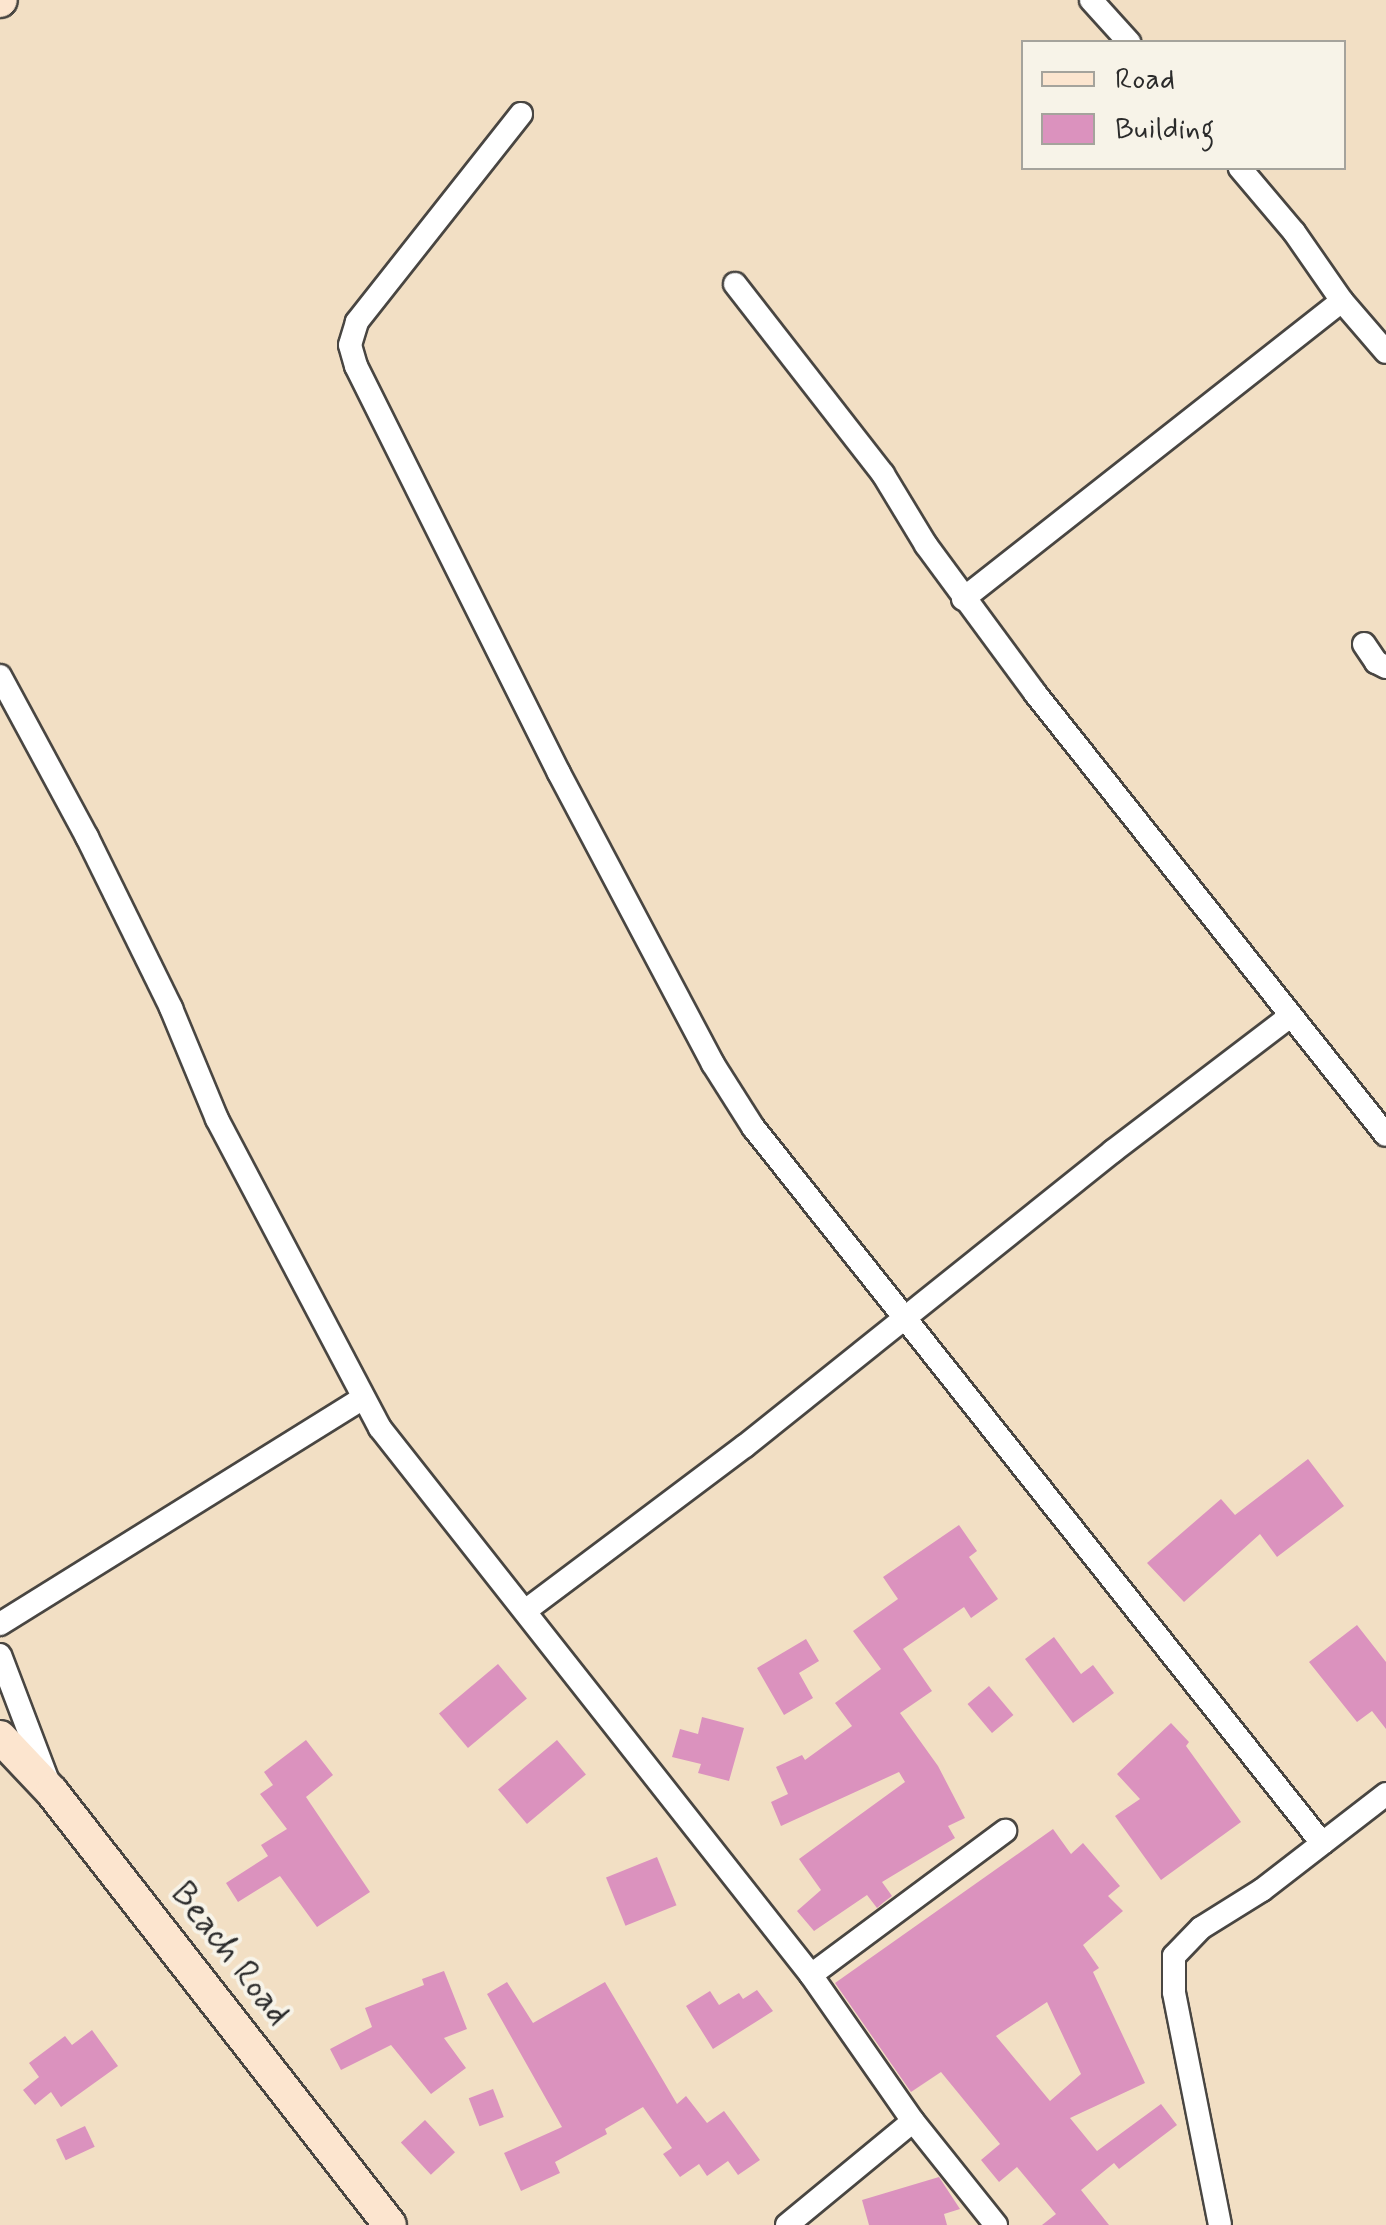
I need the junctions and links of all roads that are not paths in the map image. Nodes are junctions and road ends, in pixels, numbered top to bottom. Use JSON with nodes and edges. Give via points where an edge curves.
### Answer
{"nodes":[{"id":1,"x":1091,"y":0,"type":"edge"},
{"id":2,"x":1127,"y":40,"type":"edge"},
{"id":3,"x":521,"y":114,"type":"dead end"},
{"id":4,"x":1242,"y":170,"type":"edge"},
{"id":5,"x":734,"y":284,"type":"dead end"},
{"id":6,"x":1342,"y":301,"type":"junction"},
{"id":7,"x":1386,"y":352,"type":"edge"},
{"id":8,"x":964,"y":599,"type":"junction"},
{"id":9,"x":1364,"y":644,"type":"dead end"},
{"id":10,"x":1386,"y":667,"type":"edge"},
{"id":11,"x":0,"y":676,"type":"edge"},
{"id":12,"x":1289,"y":1017,"type":"junction"},
{"id":13,"x":1386,"y":1136,"type":"edge"},
{"id":14,"x":902,"y":1321,"type":"junction"},
{"id":15,"x":362,"y":1399,"type":"junction"},
{"id":16,"x":526,"y":1612,"type":"junction"},
{"id":17,"x":0,"y":1624,"type":"edge"},
{"id":18,"x":0,"y":1656,"type":"edge"},
{"id":19,"x":0,"y":1737,"type":"edge"},
{"id":20,"x":52,"y":1792,"type":"junction"},
{"id":21,"x":1386,"y":1794,"type":"edge"},
{"id":22,"x":1004,"y":1832,"type":"dead end"},
{"id":23,"x":1322,"y":1842,"type":"junction"},
{"id":24,"x":811,"y":1975,"type":"junction"},
{"id":25,"x":913,"y":2121,"type":"junction"},
{"id":26,"x":390,"y":2225,"type":"edge"},
{"id":27,"x":786,"y":2225,"type":"edge"},
{"id":28,"x":996,"y":2225,"type":"edge"},
{"id":29,"x":1220,"y":2225,"type":"edge"}],
"edges":[{"from":1,"to":2,"type":"street"},
{"from":3,"to":14,"type":"street","via":[[357,322],[352,358],[713,1064],[752,1127]]},
{"from":4,"to":6,"type":"street"},
{"from":5,"to":8,"type":"street","via":[[882,474]]},
{"from":6,"to":7,"type":"street"},
{"from":6,"to":8,"type":"street"},
{"from":8,"to":12,"type":"street"},
{"from":9,"to":10,"type":"street"},
{"from":11,"to":15,"type":"street","via":[[87,838],[217,1119]]},
{"from":12,"to":13,"type":"street"},
{"from":12,"to":14,"type":"street"},
{"from":14,"to":16,"type":"street"},
{"from":14,"to":23,"type":"street"},
{"from":15,"to":16,"type":"street","via":[[408,1470]]},
{"from":15,"to":17,"type":"street"},
{"from":16,"to":24,"type":"street"},
{"from":18,"to":20,"type":"street"},
{"from":19,"to":20,"type":"main road","name":"Beach Road"},
{"from":20,"to":26,"type":"main road","name":"Beach Road"},
{"from":21,"to":23,"type":"street"},
{"from":22,"to":24,"type":"street"},
{"from":23,"to":29,"type":"street","via":[[1180,1946],[1170,1967]]},
{"from":24,"to":25,"type":"street"},
{"from":25,"to":27,"type":"street"},
{"from":25,"to":28,"type":"street"}]}
